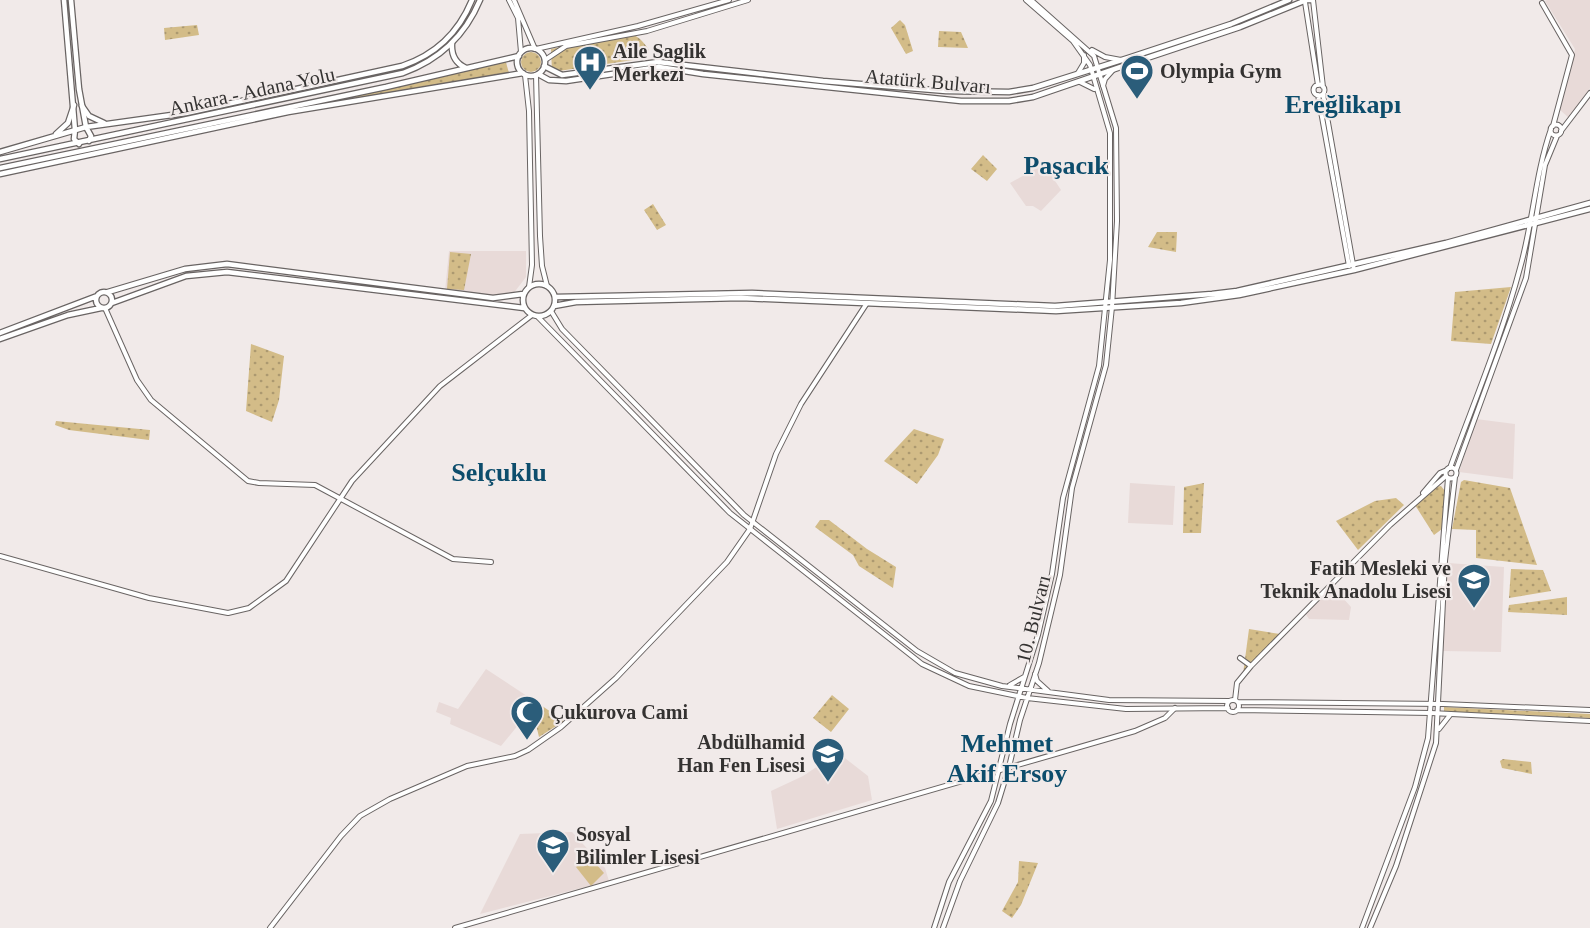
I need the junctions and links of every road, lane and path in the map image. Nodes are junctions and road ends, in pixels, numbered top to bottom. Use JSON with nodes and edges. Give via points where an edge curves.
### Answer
{"nodes":[{"id":1,"x":64,"y":0,"type":"edge"},
{"id":2,"x":71,"y":0,"type":"edge"},
{"id":3,"x":472,"y":0,"type":"edge"},
{"id":4,"x":480,"y":0,"type":"edge"},
{"id":5,"x":511,"y":0,"type":"edge"},
{"id":6,"x":729,"y":0,"type":"edge"},
{"id":7,"x":748,"y":0,"type":"edge"},
{"id":8,"x":1026,"y":0,"type":"edge"},
{"id":9,"x":1031,"y":0,"type":"edge"},
{"id":10,"x":1289,"y":0,"type":"edge"},
{"id":11,"x":1312,"y":0,"type":"edge"},
{"id":12,"x":1304,"y":1,"type":"edge"},
{"id":13,"x":1542,"y":3,"type":"dead end"},
{"id":14,"x":452,"y":43,"type":"junction"},
{"id":15,"x":1088,"y":48,"type":"junction"},
{"id":16,"x":536,"y":49,"type":"junction"},
{"id":17,"x":520,"y":54,"type":"junction"},
{"id":18,"x":1084,"y":54,"type":"junction"},
{"id":19,"x":1122,"y":60,"type":"junction"},
{"id":20,"x":544,"y":63,"type":"junction"},
{"id":21,"x":1099,"y":67,"type":"junction"},
{"id":22,"x":466,"y":68,"type":"junction"},
{"id":23,"x":1091,"y":69,"type":"junction"},
{"id":24,"x":1114,"y":69,"type":"junction"},
{"id":25,"x":524,"y":74,"type":"junction"},
{"id":26,"x":1077,"y":74,"type":"junction"},
{"id":27,"x":1100,"y":74,"type":"junction"},
{"id":28,"x":537,"y":75,"type":"junction"},
{"id":29,"x":1093,"y":76,"type":"junction"},
{"id":30,"x":1076,"y":82,"type":"junction"},
{"id":31,"x":1318,"y":85,"type":"junction"},
{"id":32,"x":1323,"y":87,"type":"junction"},
{"id":33,"x":1103,"y":90,"type":"junction"},
{"id":34,"x":1096,"y":92,"type":"junction"},
{"id":35,"x":1590,"y":93,"type":"edge"},
{"id":36,"x":1323,"y":94,"type":"junction"},
{"id":37,"x":1318,"y":96,"type":"junction"},
{"id":38,"x":74,"y":105,"type":"junction"},
{"id":39,"x":82,"y":106,"type":"junction"},
{"id":40,"x":1568,"y":121,"type":"junction"},
{"id":41,"x":110,"y":124,"type":"junction"},
{"id":42,"x":86,"y":127,"type":"junction"},
{"id":43,"x":1554,"y":127,"type":"junction"},
{"id":44,"x":75,"y":130,"type":"junction"},
{"id":45,"x":1561,"y":131,"type":"junction"},
{"id":46,"x":1557,"y":136,"type":"junction"},
{"id":47,"x":51,"y":137,"type":"junction"},
{"id":48,"x":89,"y":141,"type":"junction"},
{"id":49,"x":79,"y":144,"type":"junction"},
{"id":50,"x":0,"y":152,"type":"edge"},
{"id":51,"x":80,"y":154,"type":"junction"},
{"id":52,"x":67,"y":157,"type":"junction"},
{"id":53,"x":0,"y":159,"type":"edge"},
{"id":54,"x":0,"y":168,"type":"edge"},
{"id":55,"x":0,"y":174,"type":"edge"},
{"id":56,"x":1590,"y":203,"type":"edge"},
{"id":57,"x":1590,"y":209,"type":"edge"},
{"id":58,"x":1537,"y":217,"type":"junction"},
{"id":59,"x":1529,"y":219,"type":"junction"},
{"id":60,"x":1536,"y":224,"type":"junction"},
{"id":61,"x":1528,"y":226,"type":"junction"},
{"id":62,"x":1351,"y":268,"type":"junction"},
{"id":63,"x":547,"y":286,"type":"junction"},
{"id":64,"x":529,"y":287,"type":"junction"},
{"id":65,"x":108,"y":292,"type":"junction"},
{"id":66,"x":524,"y":294,"type":"junction"},
{"id":67,"x":97,"y":296,"type":"junction"},
{"id":68,"x":718,"y":296,"type":"junction"},
{"id":69,"x":555,"y":297,"type":"junction"},
{"id":70,"x":1113,"y":300,"type":"junction"},
{"id":71,"x":1105,"y":301,"type":"junction"},
{"id":72,"x":112,"y":303,"type":"junction"},
{"id":73,"x":867,"y":303,"type":"junction"},
{"id":74,"x":1112,"y":307,"type":"junction"},
{"id":75,"x":103,"y":308,"type":"junction"},
{"id":76,"x":524,"y":308,"type":"junction"},
{"id":77,"x":553,"y":308,"type":"junction"},
{"id":78,"x":1105,"y":308,"type":"junction"},
{"id":79,"x":535,"y":316,"type":"junction"},
{"id":80,"x":0,"y":333,"type":"edge"},
{"id":81,"x":0,"y":339,"type":"edge"},
{"id":82,"x":1456,"y":470,"type":"junction"},
{"id":83,"x":1448,"y":473,"type":"junction"},
{"id":84,"x":1455,"y":477,"type":"junction"},
{"id":85,"x":339,"y":498,"type":"junction"},
{"id":86,"x":753,"y":522,"type":"junction"},
{"id":87,"x":750,"y":529,"type":"junction"},
{"id":88,"x":0,"y":556,"type":"edge"},
{"id":89,"x":491,"y":562,"type":"dead end"},
{"id":90,"x":1240,"y":658,"type":"dead end"},
{"id":91,"x":1251,"y":666,"type":"junction"},
{"id":92,"x":1028,"y":672,"type":"junction"},
{"id":93,"x":1035,"y":673,"type":"junction"},
{"id":94,"x":1002,"y":686,"type":"junction"},
{"id":95,"x":1021,"y":688,"type":"junction"},
{"id":96,"x":1030,"y":689,"type":"junction"},
{"id":97,"x":1048,"y":691,"type":"junction"},
{"id":98,"x":1018,"y":696,"type":"junction"},
{"id":99,"x":1027,"y":698,"type":"junction"},
{"id":100,"x":1234,"y":701,"type":"junction"},
{"id":101,"x":1431,"y":704,"type":"junction"},
{"id":102,"x":1438,"y":704,"type":"junction"},
{"id":103,"x":1175,"y":708,"type":"junction"},
{"id":104,"x":1228,"y":708,"type":"junction"},
{"id":105,"x":1237,"y":710,"type":"junction"},
{"id":106,"x":1590,"y":710,"type":"edge"},
{"id":107,"x":1431,"y":713,"type":"junction"},
{"id":108,"x":1438,"y":714,"type":"junction"},
{"id":109,"x":1450,"y":715,"type":"junction"},
{"id":110,"x":1590,"y":721,"type":"edge"},
{"id":111,"x":1438,"y":733,"type":"junction"},
{"id":112,"x":1010,"y":767,"type":"junction"},
{"id":113,"x":1000,"y":771,"type":"junction"},
{"id":114,"x":270,"y":928,"type":"edge"},
{"id":115,"x":455,"y":928,"type":"edge"},
{"id":116,"x":934,"y":928,"type":"edge"},
{"id":117,"x":943,"y":928,"type":"edge"},
{"id":118,"x":1362,"y":928,"type":"edge"},
{"id":119,"x":1370,"y":928,"type":"edge"}],
"edges":[{"from":1,"to":38,"type":"main road"},
{"from":2,"to":39,"type":"main road"},
{"from":3,"to":41,"type":"main road","name":"Ankara - Adana Yolu","via":[[464,19],[449,37],[430,53],[402,66],[186,113]]},
{"from":4,"to":14,"type":"main road","name":"Ankara - Adana Yolu","via":[[471,20]]},
{"from":5,"to":16,"type":"main road"},
{"from":5,"to":17,"type":"main road","via":[[518,18]]},
{"from":6,"to":16,"type":"main road"},
{"from":7,"to":20,"type":"main road","via":[[647,31],[566,46]]},
{"from":8,"to":18,"type":"main road","name":"10. Bulvarı"},
{"from":9,"to":15,"type":"main road"},
{"from":10,"to":19,"type":"main road","name":"Atatürk Bulvarı"},
{"from":11,"to":12,"type":"main road","name":"Atatürk Bulvarı"},
{"from":11,"to":32,"type":"main road"},
{"from":12,"to":24,"type":"main road","name":"Atatürk Bulvarı"},
{"from":12,"to":31,"type":"main road"},
{"from":13,"to":43,"type":"main road","via":[[1572,55]]},
{"from":14,"to":22,"type":"main road","via":[[455,61]]},
{"from":14,"to":48,"type":"main road","name":"Ankara - Adana Yolu","via":[[424,64],[394,76]]},
{"from":15,"to":19,"type":"main road"},
{"from":15,"to":21,"type":"main road"},
{"from":16,"to":17,"type":"main road"},
{"from":16,"to":20,"type":"main road"},
{"from":17,"to":22,"type":"main road"},
{"from":17,"to":25,"type":"main road","via":[[518,67]]},
{"from":18,"to":23,"type":"main road","name":"10. Bulvarı"},
{"from":18,"to":26,"type":"main road"},
{"from":19,"to":21,"type":"main road","name":"Atatürk Bulvarı"},
{"from":20,"to":26,"type":"main road","name":"Atatürk Bulvarı","via":[[562,75],[666,62],[823,81],[976,92],[1020,91]]},
{"from":20,"to":28,"type":"main road"},
{"from":21,"to":23,"type":"main road","name":"Atatürk Bulvarı"},
{"from":21,"to":27,"type":"main road","name":"10. Bulvarı"},
{"from":22,"to":51,"type":"main road"},
{"from":23,"to":26,"type":"main road","name":"Atatürk Bulvarı"},
{"from":23,"to":29,"type":"main road","name":"10. Bulvarı"},
{"from":24,"to":27,"type":"main road","name":"Atatürk Bulvarı"},
{"from":24,"to":33,"type":"main road","via":[[1105,79]]},
{"from":25,"to":28,"type":"main road"},
{"from":25,"to":51,"type":"main road","via":[[288,112]]},
{"from":25,"to":64,"type":"main road","via":[[529,121]]},
{"from":27,"to":29,"type":"main road","name":"Atatürk Bulvarı"},
{"from":27,"to":33,"type":"main road","name":"10. Bulvarı"},
{"from":28,"to":30,"type":"main road","name":"Atatürk Bulvarı","via":[[566,81],[659,67],[984,102],[1033,97]]},
{"from":28,"to":63,"type":"main road","via":[[540,236]]},
{"from":29,"to":30,"type":"main road","name":"Atatürk Bulvarı"},
{"from":29,"to":34,"type":"main road","name":"10. Bulvarı"},
{"from":30,"to":34,"type":"main road","via":[[1090,84]]},
{"from":31,"to":32,"type":"main road"},
{"from":31,"to":37,"type":"main road","via":[[1314,90]]},
{"from":32,"to":36,"type":"main road"},
{"from":33,"to":70,"type":"main road","name":"10. Bulvarı","via":[[1116,128]]},
{"from":34,"to":71,"type":"main road","name":"10. Bulvarı","via":[[1110,133],[1112,238]]},
{"from":35,"to":40,"type":"main road"},
{"from":36,"to":37,"type":"main road"},
{"from":36,"to":62,"type":"main road"},
{"from":37,"to":62,"type":"main road"},
{"from":38,"to":44,"type":"main road"},
{"from":38,"to":47,"type":"main road","via":[[68,123]]},
{"from":39,"to":41,"type":"main road","via":[[93,119]]},
{"from":39,"to":42,"type":"main road"},
{"from":40,"to":43,"type":"main road"},
{"from":40,"to":45,"type":"main road"},
{"from":41,"to":42,"type":"main road","name":"Ankara - Adana Yolu"},
{"from":42,"to":44,"type":"main road","name":"Ankara - Adana Yolu"},
{"from":42,"to":48,"type":"main road","via":[[92,136]]},
{"from":43,"to":45,"type":"main road"},
{"from":43,"to":46,"type":"main road","via":[[1553,135]]},
{"from":43,"to":59,"type":"main road"},
{"from":44,"to":47,"type":"main road","name":"Ankara - Adana Yolu"},
{"from":44,"to":49,"type":"main road"},
{"from":45,"to":46,"type":"main road"},
{"from":46,"to":58,"type":"main road","via":[[1545,165]]},
{"from":47,"to":50,"type":"main road","name":"Ankara - Adana Yolu"},
{"from":48,"to":49,"type":"main road","name":"Ankara - Adana Yolu"},
{"from":49,"to":53,"type":"main road","name":"Ankara - Adana Yolu"},
{"from":51,"to":52,"type":"main road"},
{"from":52,"to":54,"type":"main road"},
{"from":52,"to":55,"type":"main road"},
{"from":56,"to":58,"type":"main road"},
{"from":57,"to":60,"type":"main road"},
{"from":58,"to":59,"type":"main road"},
{"from":58,"to":60,"type":"main road"},
{"from":59,"to":61,"type":"main road"},
{"from":59,"to":62,"type":"main road"},
{"from":60,"to":61,"type":"main road"},
{"from":60,"to":82,"type":"main road","via":[[1526,278]]},
{"from":61,"to":62,"type":"main road"},
{"from":61,"to":83,"type":"main road","via":[[1517,282]]},
{"from":62,"to":70,"type":"main road","via":[[1238,291]]},
{"from":62,"to":74,"type":"main road","via":[[1239,295]]},
{"from":63,"to":64,"type":"main road"},
{"from":63,"to":69,"type":"main road"},
{"from":64,"to":66,"type":"main road"},
{"from":65,"to":66,"type":"main road","via":[[185,269],[227,264],[490,298]]},
{"from":65,"to":67,"type":"main road"},
{"from":65,"to":72,"type":"main road"},
{"from":66,"to":76,"type":"main road"},
{"from":67,"to":75,"type":"main road","via":[[97,303]]},
{"from":67,"to":80,"type":"main road"},
{"from":68,"to":69,"type":"main road"},
{"from":68,"to":71,"type":"main road","via":[[1055,306]]},
{"from":68,"to":73,"type":"main road"},
{"from":68,"to":77,"type":"main road","via":[[576,302]]},
{"from":69,"to":77,"type":"main road"},
{"from":70,"to":71,"type":"main road"},
{"from":70,"to":74,"type":"main road","name":"10. Bulvarı"},
{"from":71,"to":78,"type":"main road","name":"10. Bulvarı"},
{"from":72,"to":75,"type":"main road"},
{"from":72,"to":76,"type":"main road","via":[[186,276],[227,272]]},
{"from":73,"to":78,"type":"main road","via":[[1056,311]]},
{"from":73,"to":86,"type":"main road","via":[[795,416],[776,454]]},
{"from":74,"to":78,"type":"main road"},
{"from":74,"to":93,"type":"main road","name":"10. Bulvarı","via":[[1106,365],[1079,457],[1065,523],[1060,575]]},
{"from":75,"to":81,"type":"main road","via":[[68,315]]},
{"from":75,"to":85,"type":"main road","via":[[151,400],[248,481],[315,485]]},
{"from":76,"to":79,"type":"main road"},
{"from":77,"to":79,"type":"main road"},
{"from":77,"to":86,"type":"main road","via":[[562,329]]},
{"from":78,"to":92,"type":"main road","name":"10. Bulvarı","via":[[1099,366],[1063,498],[1052,574]]},
{"from":79,"to":85,"type":"main road","via":[[440,386]]},
{"from":79,"to":87,"type":"main road"},
{"from":82,"to":83,"type":"main road"},
{"from":82,"to":84,"type":"main road"},
{"from":83,"to":84,"type":"main road"},
{"from":83,"to":91,"type":"main road","via":[[1440,473]]},
{"from":83,"to":101,"type":"main road"},
{"from":84,"to":102,"type":"main road","via":[[1445,561]]},
{"from":85,"to":88,"type":"main road","via":[[286,580],[249,608],[235,613],[149,598]]},
{"from":85,"to":89,"type":"main road","via":[[453,558]]},
{"from":86,"to":87,"type":"main road"},
{"from":86,"to":94,"type":"main road","via":[[917,651],[955,673]]},
{"from":87,"to":98,"type":"main road","via":[[922,664],[969,686]]},
{"from":87,"to":114,"type":"main road","via":[[727,562],[616,678],[561,727],[515,756],[467,766],[360,816]]},
{"from":90,"to":91,"type":"main road"},
{"from":91,"to":100,"type":"main road","via":[[1237,682]]},
{"from":92,"to":94,"type":"main road","via":[[1016,684]]},
{"from":92,"to":95,"type":"main road","name":"10. Bulvarı"},
{"from":93,"to":96,"type":"main road","name":"10. Bulvarı"},
{"from":93,"to":97,"type":"main road","via":[[1037,681]]},
{"from":94,"to":95,"type":"main road"},
{"from":95,"to":96,"type":"main road"},
{"from":95,"to":98,"type":"main road","name":"10. Bulvarı"},
{"from":96,"to":97,"type":"main road"},
{"from":96,"to":99,"type":"main road","name":"10. Bulvarı"},
{"from":97,"to":100,"type":"main road","via":[[1109,700]]},
{"from":98,"to":99,"type":"main road"},
{"from":98,"to":113,"type":"main road","name":"10. Bulvarı"},
{"from":99,"to":103,"type":"main road","via":[[1092,706]]},
{"from":99,"to":112,"type":"main road","name":"10. Bulvarı"},
{"from":100,"to":101,"type":"main road"},
{"from":100,"to":104,"type":"main road"},
{"from":100,"to":105,"type":"main road"},
{"from":101,"to":102,"type":"main road"},
{"from":101,"to":107,"type":"main road"},
{"from":102,"to":106,"type":"main road"},
{"from":102,"to":108,"type":"main road"},
{"from":103,"to":104,"type":"main road"},
{"from":103,"to":112,"type":"main road","via":[[1165,718],[1136,732]]},
{"from":104,"to":105,"type":"main road"},
{"from":105,"to":107,"type":"main road"},
{"from":107,"to":108,"type":"main road"},
{"from":107,"to":118,"type":"main road","via":[[1415,787]]},
{"from":108,"to":109,"type":"main road"},
{"from":108,"to":111,"type":"main road"},
{"from":109,"to":110,"type":"main road"},
{"from":109,"to":111,"type":"main road"},
{"from":111,"to":119,"type":"main road","via":[[1396,866]]},
{"from":112,"to":113,"type":"main road"},
{"from":112,"to":117,"type":"main road","name":"10. Bulvarı"},
{"from":113,"to":115,"type":"main road"},
{"from":113,"to":116,"type":"main road","name":"10. Bulvarı","via":[[991,801],[949,882]]}]}
